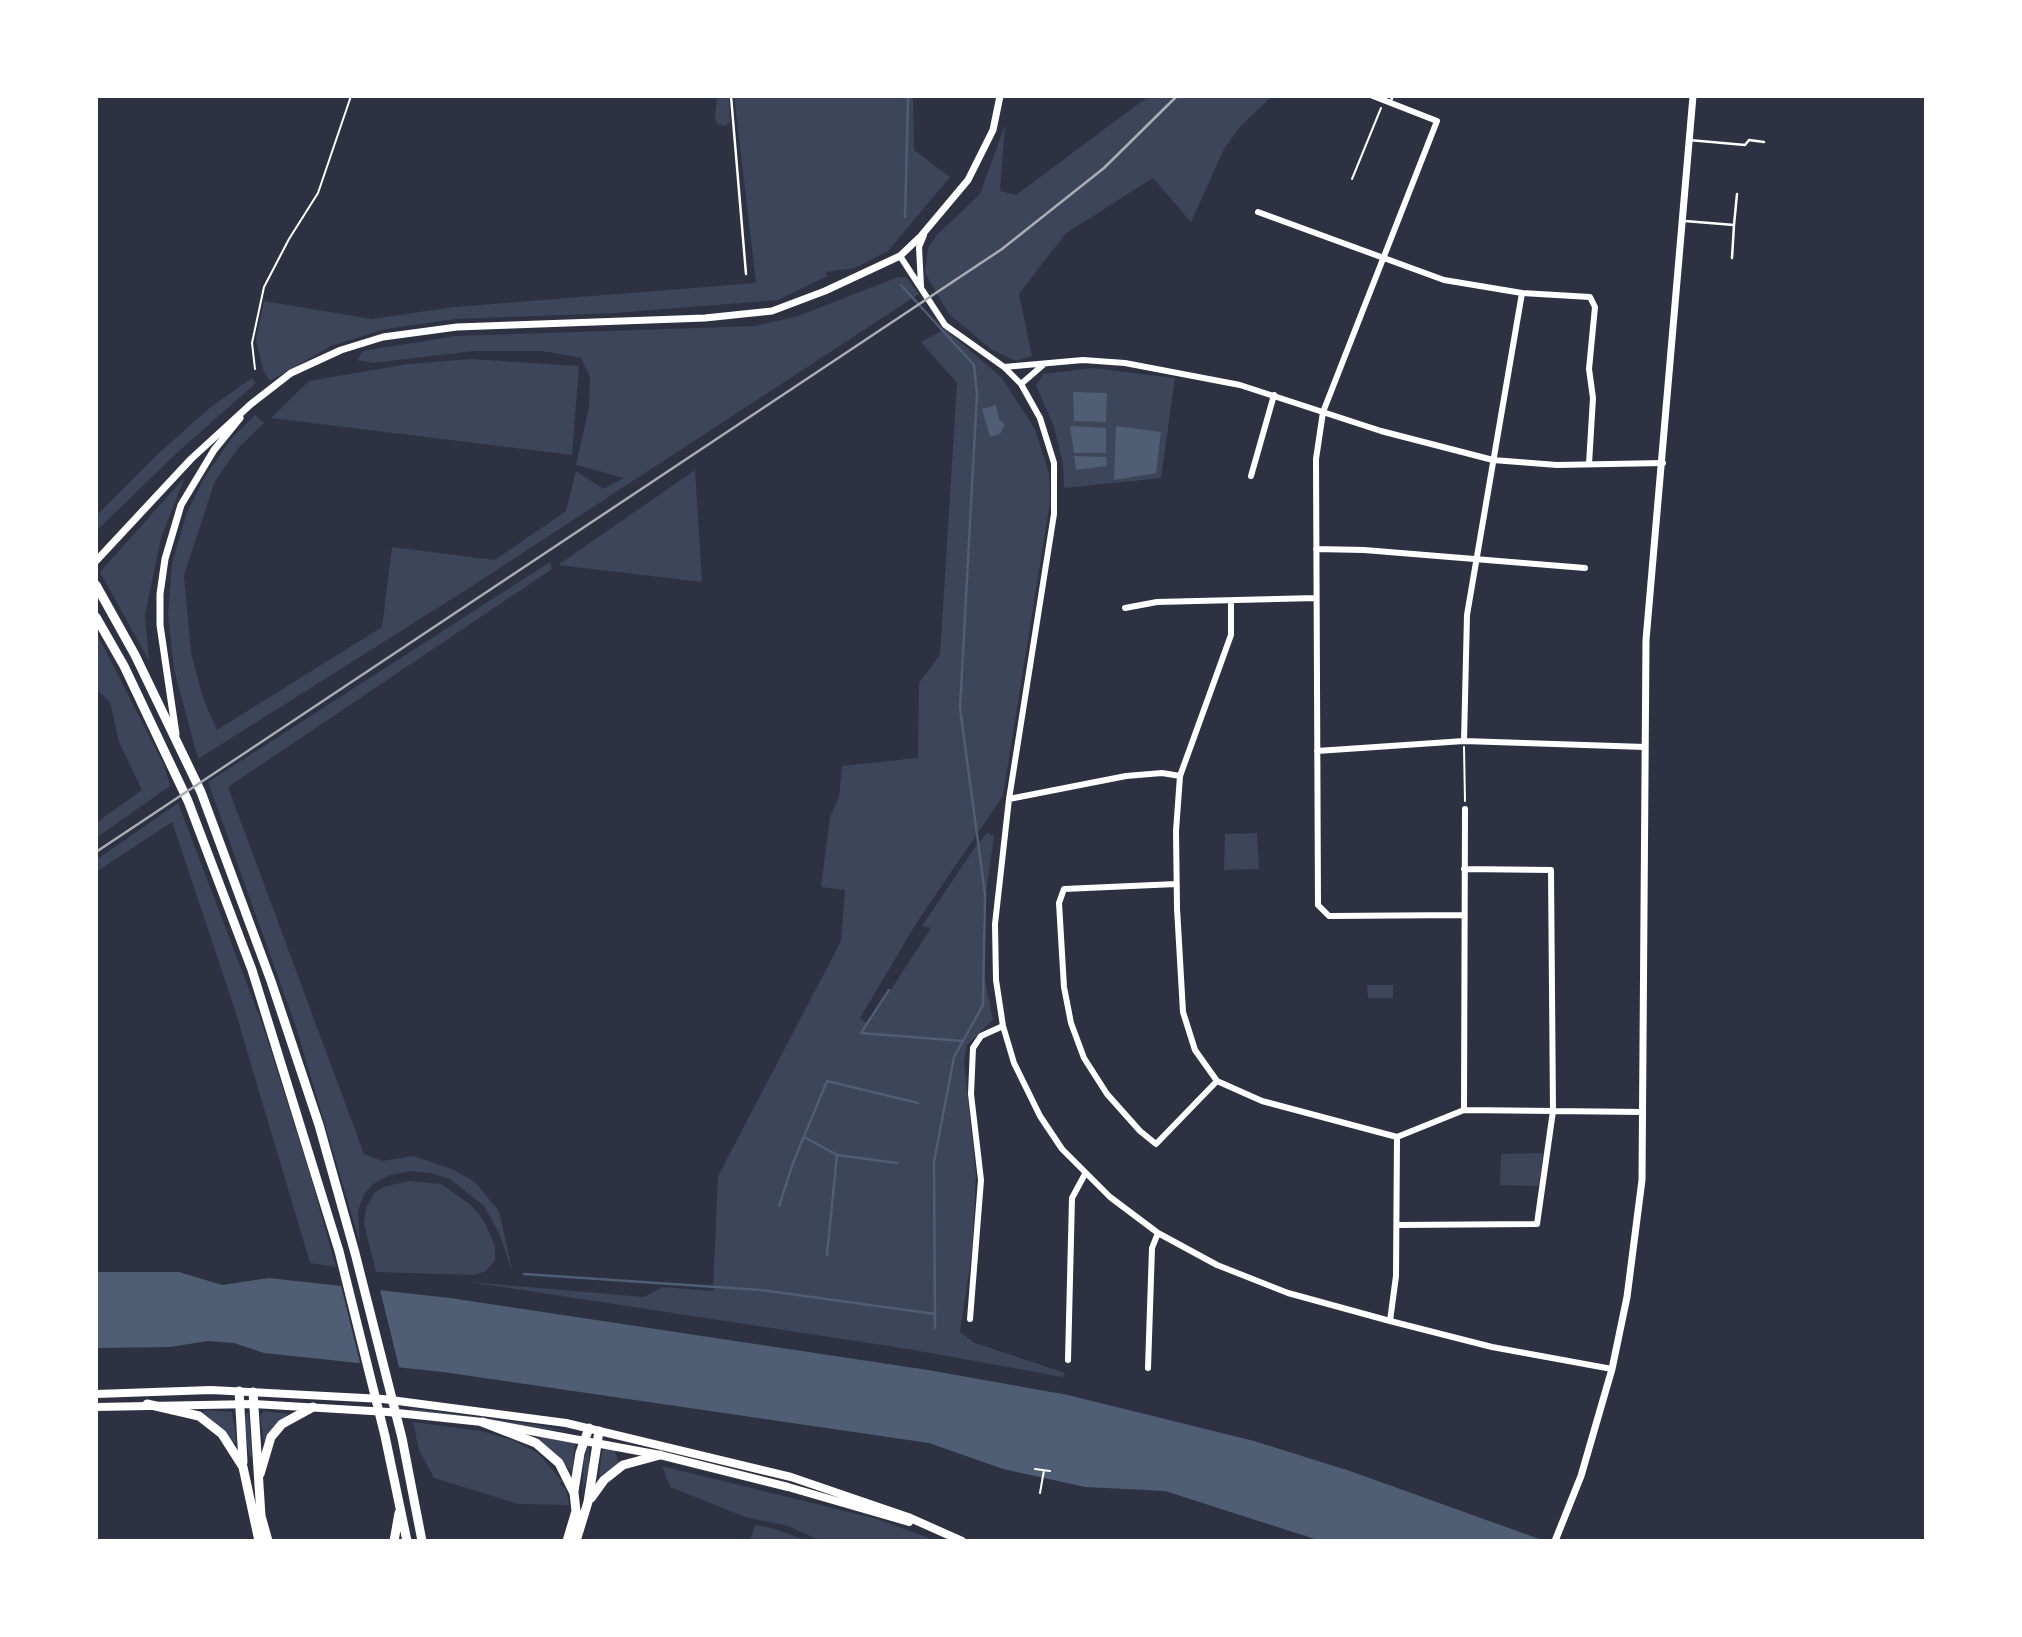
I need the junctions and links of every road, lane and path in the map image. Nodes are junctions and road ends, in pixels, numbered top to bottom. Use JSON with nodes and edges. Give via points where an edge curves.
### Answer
{"nodes":[{"id":1,"x":351,"y":96,"type":"edge"},
{"id":2,"x":731,"y":96,"type":"edge"},
{"id":3,"x":1000,"y":96,"type":"edge"},
{"id":4,"x":1373,"y":96,"type":"edge"},
{"id":5,"x":1693,"y":96,"type":"edge"},
{"id":6,"x":1389,"y":100,"type":"edge"},
{"id":7,"x":1689,"y":140,"type":"junction"},
{"id":8,"x":1764,"y":142,"type":"dead end"},
{"id":9,"x":1352,"y":179,"type":"dead end"},
{"id":10,"x":1737,"y":194,"type":"dead end"},
{"id":11,"x":1258,"y":212,"type":"dead end"},
{"id":12,"x":1682,"y":221,"type":"junction"},
{"id":13,"x":1734,"y":225,"type":"junction"},
{"id":14,"x":925,"y":232,"type":"junction"},
{"id":15,"x":900,"y":256,"type":"junction"},
{"id":16,"x":1384,"y":258,"type":"junction"},
{"id":17,"x":1732,"y":258,"type":"dead end"},
{"id":18,"x":746,"y":274,"type":"dead end"},
{"id":19,"x":922,"y":288,"type":"junction"},
{"id":20,"x":1521,"y":293,"type":"junction"},
{"id":21,"x":1043,"y":365,"type":"junction"},
{"id":22,"x":1004,"y":367,"type":"junction"},
{"id":23,"x":255,"y":369,"type":"dead end"},
{"id":24,"x":1021,"y":384,"type":"junction"},
{"id":25,"x":1274,"y":395,"type":"junction"},
{"id":26,"x":251,"y":404,"type":"junction"},
{"id":27,"x":1324,"y":412,"type":"junction"},
{"id":28,"x":1493,"y":460,"type":"junction"},
{"id":29,"x":1663,"y":463,"type":"junction"},
{"id":30,"x":1589,"y":464,"type":"junction"},
{"id":31,"x":1251,"y":476,"type":"dead end"},
{"id":32,"x":1315,"y":549,"type":"junction"},
{"id":33,"x":1476,"y":560,"type":"junction"},
{"id":34,"x":96,"y":561,"type":"edge"},
{"id":35,"x":1585,"y":568,"type":"dead end"},
{"id":36,"x":96,"y":585,"type":"edge"},
{"id":37,"x":1316,"y":598,"type":"junction"},
{"id":38,"x":1231,"y":601,"type":"junction"},
{"id":39,"x":1125,"y":608,"type":"dead end"},
{"id":40,"x":96,"y":617,"type":"edge"},
{"id":41,"x":177,"y":741,"type":"junction"},
{"id":42,"x":1464,"y":741,"type":"junction"},
{"id":43,"x":1645,"y":747,"type":"junction"},
{"id":44,"x":1317,"y":751,"type":"junction"},
{"id":45,"x":1180,"y":776,"type":"junction"},
{"id":46,"x":1009,"y":799,"type":"junction"},
{"id":47,"x":1465,"y":809,"type":"joint"},
{"id":48,"x":1464,"y":869,"type":"junction"},
{"id":49,"x":1176,"y":884,"type":"junction"},
{"id":50,"x":1464,"y":915,"type":"junction"},
{"id":51,"x":1003,"y":1026,"type":"junction"},
{"id":52,"x":1217,"y":1081,"type":"junction"},
{"id":53,"x":1464,"y":1110,"type":"junction"},
{"id":54,"x":1553,"y":1111,"type":"junction"},
{"id":55,"x":1643,"y":1112,"type":"junction"},
{"id":56,"x":1397,"y":1137,"type":"junction"},
{"id":57,"x":1085,"y":1174,"type":"junction"},
{"id":58,"x":1397,"y":1225,"type":"junction"},
{"id":59,"x":1158,"y":1233,"type":"junction"},
{"id":60,"x":970,"y":1319,"type":"dead end"},
{"id":61,"x":1390,"y":1321,"type":"junction"},
{"id":62,"x":1068,"y":1360,"type":"dead end"},
{"id":63,"x":1148,"y":1368,"type":"dead end"},
{"id":64,"x":1612,"y":1369,"type":"junction"},
{"id":65,"x":239,"y":1391,"type":"junction"},
{"id":66,"x":253,"y":1392,"type":"junction"},
{"id":67,"x":96,"y":1394,"type":"edge"},
{"id":68,"x":147,"y":1404,"type":"junction"},
{"id":69,"x":239,"y":1404,"type":"junction"},
{"id":70,"x":254,"y":1404,"type":"junction"},
{"id":71,"x":313,"y":1406,"type":"junction"},
{"id":72,"x":96,"y":1407,"type":"edge"},
{"id":73,"x":482,"y":1422,"type":"junction"},
{"id":74,"x":589,"y":1428,"type":"junction"},
{"id":75,"x":599,"y":1431,"type":"junction"},
{"id":76,"x":584,"y":1439,"type":"junction"},
{"id":77,"x":599,"y":1442,"type":"junction"},
{"id":78,"x":660,"y":1455,"type":"junction"},
{"id":79,"x":243,"y":1467,"type":"junction"},
{"id":80,"x":1035,"y":1469,"type":"dead end"},
{"id":81,"x":1044,"y":1470,"type":"junction"},
{"id":82,"x":1050,"y":1471,"type":"dead end"},
{"id":83,"x":258,"y":1482,"type":"junction"},
{"id":84,"x":573,"y":1493,"type":"junction"},
{"id":85,"x":1040,"y":1493,"type":"dead end"},
{"id":86,"x":588,"y":1502,"type":"junction"},
{"id":87,"x":400,"y":1504,"type":"junction"},
{"id":88,"x":418,"y":1519,"type":"junction"},
{"id":89,"x":922,"y":1524,"type":"junction"},
{"id":90,"x":259,"y":1541,"type":"edge"},
{"id":91,"x":268,"y":1541,"type":"edge"},
{"id":92,"x":394,"y":1541,"type":"edge"},
{"id":93,"x":407,"y":1541,"type":"edge"},
{"id":94,"x":422,"y":1541,"type":"edge"},
{"id":95,"x":431,"y":1541,"type":"edge"},
{"id":96,"x":568,"y":1541,"type":"edge"},
{"id":97,"x":576,"y":1541,"type":"edge"},
{"id":98,"x":962,"y":1541,"type":"edge"},
{"id":99,"x":1555,"y":1541,"type":"edge"}],
"edges":[{"from":1,"to":23,"type":"path","via":[[318,193],[264,287],[252,343]]},
{"from":2,"to":18,"type":"lane"},
{"from":3,"to":14,"type":"street","via":[[983,155]]},
{"from":4,"to":6,"type":"street"},
{"from":5,"to":7,"type":"street"},
{"from":6,"to":9,"type":"path"},
{"from":6,"to":16,"type":"street","via":[[1437,121]]},
{"from":7,"to":8,"type":"lane","via":[[1745,145],[1749,140]]},
{"from":7,"to":12,"type":"street"},
{"from":10,"to":13,"type":"lane"},
{"from":11,"to":16,"type":"street"},
{"from":12,"to":13,"type":"lane"},
{"from":12,"to":29,"type":"street"},
{"from":13,"to":17,"type":"lane"},
{"from":14,"to":15,"type":"street"},
{"from":14,"to":19,"type":"street","via":[[919,247]]},
{"from":15,"to":19,"type":"street"},
{"from":15,"to":26,"type":"street","via":[[772,311],[457,327],[383,337],[291,373]]},
{"from":16,"to":20,"type":"street","via":[[1444,280]]},
{"from":16,"to":27,"type":"street"},
{"from":19,"to":22,"type":"street","via":[[945,324]]},
{"from":20,"to":28,"type":"street"},
{"from":20,"to":30,"type":"street","via":[[1590,297],[1595,307],[1589,369],[1593,398]]},
{"from":21,"to":22,"type":"street"},
{"from":21,"to":24,"type":"street"},
{"from":21,"to":25,"type":"street","via":[[1083,360],[1125,363]]},
{"from":22,"to":24,"type":"street"},
{"from":24,"to":46,"type":"street","via":[[1051,445],[1056,494]]},
{"from":25,"to":27,"type":"street"},
{"from":25,"to":31,"type":"street"},
{"from":26,"to":34,"type":"street","via":[[191,459]]},
{"from":26,"to":41,"type":"street","via":[[214,450],[181,505],[165,559],[160,625]]},
{"from":27,"to":28,"type":"street"},
{"from":27,"to":32,"type":"street","via":[[1316,459]]},
{"from":28,"to":30,"type":"street"},
{"from":28,"to":33,"type":"street"},
{"from":29,"to":30,"type":"street"},
{"from":29,"to":43,"type":"street","via":[[1646,640]]},
{"from":32,"to":33,"type":"street"},
{"from":32,"to":37,"type":"street"},
{"from":33,"to":35,"type":"street"},
{"from":33,"to":42,"type":"street","via":[[1464,654]]},
{"from":36,"to":41,"type":"main road"},
{"from":37,"to":38,"type":"street"},
{"from":37,"to":44,"type":"street"},
{"from":38,"to":39,"type":"street","via":[[1157,601]]},
{"from":38,"to":45,"type":"street","via":[[1231,635]]},
{"from":40,"to":87,"type":"main road","via":[[177,776],[252,970],[340,1251]]},
{"from":41,"to":88,"type":"main road","via":[[201,792],[319,1125],[402,1438]]},
{"from":42,"to":43,"type":"street"},
{"from":42,"to":44,"type":"street"},
{"from":42,"to":47,"type":"path"},
{"from":43,"to":55,"type":"street"},
{"from":44,"to":50,"type":"street","via":[[1318,905],[1329,916]]},
{"from":45,"to":46,"type":"street","via":[[1126,776]]},
{"from":45,"to":49,"type":"street"},
{"from":46,"to":51,"type":"street","via":[[995,924]]},
{"from":47,"to":48,"type":"street"},
{"from":48,"to":50,"type":"street"},
{"from":48,"to":54,"type":"street","via":[[1551,870]]},
{"from":49,"to":52,"type":"street","via":[[1185,1020],[1195,1051]]},
{"from":49,"to":52,"type":"street","via":[[1064,890],[1059,903],[1071,1023],[1084,1058],[1107,1094],[1156,1143]]},
{"from":50,"to":53,"type":"street"},
{"from":51,"to":57,"type":"street","via":[[1014,1063],[1040,1116]]},
{"from":51,"to":60,"type":"street","via":[[981,1035],[972,1048],[971,1094],[981,1180]]},
{"from":52,"to":56,"type":"street","via":[[1262,1101]]},
{"from":53,"to":54,"type":"street"},
{"from":53,"to":56,"type":"street"},
{"from":54,"to":55,"type":"street"},
{"from":54,"to":58,"type":"street","via":[[1537,1224]]},
{"from":55,"to":64,"type":"street","via":[[1639,1212],[1628,1297]]},
{"from":56,"to":58,"type":"street"},
{"from":57,"to":59,"type":"street"},
{"from":57,"to":62,"type":"street","via":[[1072,1198]]},
{"from":58,"to":61,"type":"street"},
{"from":59,"to":61,"type":"street","via":[[1263,1284]]},
{"from":59,"to":63,"type":"street","via":[[1152,1248]]},
{"from":61,"to":64,"type":"street","via":[[1492,1347]]},
{"from":64,"to":99,"type":"street","via":[[1594,1435]]},
{"from":65,"to":66,"type":"main road"},
{"from":65,"to":67,"type":"main road"},
{"from":65,"to":69,"type":"main road"},
{"from":66,"to":70,"type":"main road"},
{"from":66,"to":74,"type":"main road","via":[[383,1399]]},
{"from":68,"to":69,"type":"main road"},
{"from":68,"to":72,"type":"main road"},
{"from":68,"to":79,"type":"main road","via":[[206,1420],[222,1434]]},
{"from":69,"to":70,"type":"main road"},
{"from":69,"to":79,"type":"main road"},
{"from":70,"to":71,"type":"main road"},
{"from":70,"to":83,"type":"main road"},
{"from":71,"to":73,"type":"main road"},
{"from":71,"to":83,"type":"main road","via":[[282,1424],[271,1437]]},
{"from":73,"to":76,"type":"main road"},
{"from":73,"to":84,"type":"main road","via":[[520,1434],[550,1453]]},
{"from":74,"to":75,"type":"main road"},
{"from":74,"to":76,"type":"main road"},
{"from":75,"to":77,"type":"main road"},
{"from":75,"to":89,"type":"main road","via":[[791,1477]]},
{"from":76,"to":77,"type":"main road"},
{"from":76,"to":84,"type":"main road"},
{"from":77,"to":78,"type":"main road"},
{"from":77,"to":86,"type":"main road"},
{"from":78,"to":86,"type":"main road","via":[[623,1465]]},
{"from":78,"to":89,"type":"main road"},
{"from":79,"to":90,"type":"main road"},
{"from":80,"to":81,"type":"path"},
{"from":81,"to":82,"type":"path"},
{"from":81,"to":85,"type":"path"},
{"from":83,"to":91,"type":"main road"},
{"from":84,"to":96,"type":"main road","via":[[576,1511]]},
{"from":86,"to":97,"type":"main road"},
{"from":87,"to":92,"type":"main road"},
{"from":87,"to":93,"type":"main road"},
{"from":88,"to":94,"type":"main road"},
{"from":88,"to":95,"type":"main road"},
{"from":89,"to":98,"type":"main road"}]}
